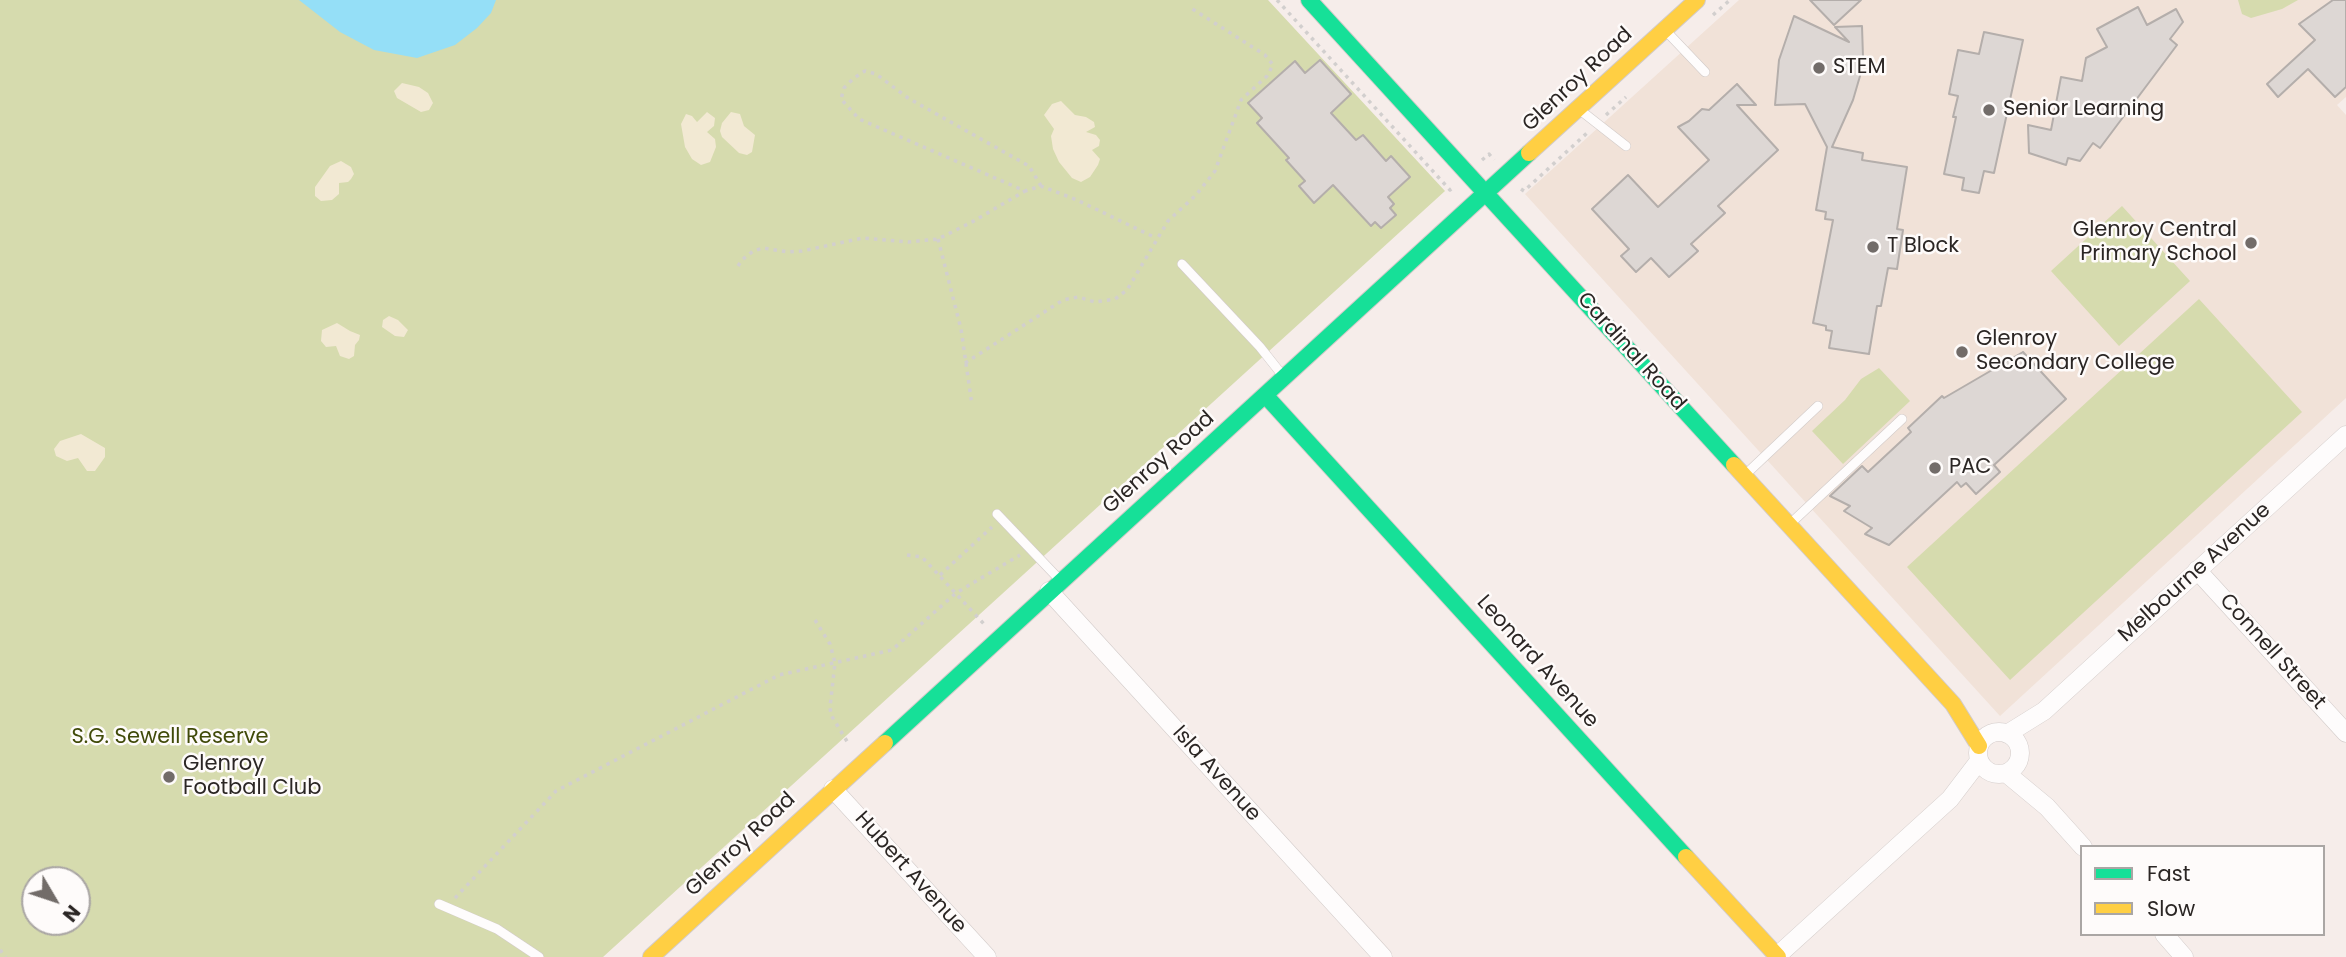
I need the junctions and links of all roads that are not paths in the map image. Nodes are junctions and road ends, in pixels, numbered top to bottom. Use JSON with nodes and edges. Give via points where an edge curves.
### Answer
{"nodes":[{"id":1,"x":1309,"y":0,"type":"edge"},
{"id":2,"x":1697,"y":0,"type":"edge"},
{"id":3,"x":1664,"y":30,"type":"junction"},
{"id":4,"x":1704,"y":72,"type":"dead end"},
{"id":5,"x":1578,"y":109,"type":"junction"},
{"id":6,"x":1626,"y":146,"type":"dead end"},
{"id":7,"x":1486,"y":193,"type":"junction"},
{"id":8,"x":1182,"y":264,"type":"dead end"},
{"id":9,"x":1284,"y":377,"type":"junction"},
{"id":10,"x":1265,"y":395,"type":"junction"},
{"id":11,"x":1818,"y":406,"type":"dead end"},
{"id":12,"x":1902,"y":419,"type":"dead end"},
{"id":13,"x":2346,"y":435,"type":"edge"},
{"id":14,"x":1744,"y":476,"type":"junction"},
{"id":15,"x":999,"y":516,"type":"road end"},
{"id":16,"x":1789,"y":525,"type":"junction"},
{"id":17,"x":2197,"y":570,"type":"junction"},
{"id":18,"x":1055,"y":586,"type":"junction"},
{"id":19,"x":1953,"y":704,"type":"joint"},
{"id":20,"x":2346,"y":733,"type":"edge"},
{"id":21,"x":1999,"y":754,"type":"junction"},
{"id":22,"x":833,"y":789,"type":"junction"},
{"id":23,"x":2081,"y":845,"type":"edge"},
{"id":24,"x":443,"y":906,"type":"road end"},
{"id":25,"x":2166,"y":936,"type":"edge"},
{"id":26,"x":539,"y":957,"type":"edge"},
{"id":27,"x":651,"y":957,"type":"edge"},
{"id":28,"x":987,"y":957,"type":"edge"},
{"id":29,"x":1383,"y":957,"type":"edge"},
{"id":30,"x":1777,"y":957,"type":"edge"},
{"id":31,"x":2184,"y":957,"type":"edge"}],
"edges":[{"from":1,"to":7,"type":"street","name":"Cardinal Road"},
{"from":2,"to":3,"type":"street","name":"Glenroy Road"},
{"from":3,"to":4,"type":"lane"},
{"from":3,"to":5,"type":"street","name":"Glenroy Road"},
{"from":5,"to":6,"type":"lane"},
{"from":5,"to":7,"type":"street","name":"Glenroy Road"},
{"from":7,"to":9,"type":"street","name":"Glenroy Road"},
{"from":7,"to":14,"type":"street","name":"Cardinal Road"},
{"from":8,"to":9,"type":"lane"},
{"from":9,"to":10,"type":"street","name":"Glenroy Road"},
{"from":10,"to":18,"type":"street","name":"Glenroy Road"},
{"from":10,"to":30,"type":"street","name":"Leonard Avenue"},
{"from":11,"to":14,"type":"lane"},
{"from":12,"to":16,"type":"lane"},
{"from":13,"to":17,"type":"street","name":"Melbourne Avenue"},
{"from":14,"to":16,"type":"street","name":"Cardinal Road"},
{"from":15,"to":18,"type":"lane","via":[[1030,549]]},
{"from":16,"to":19,"type":"street","name":"Cardinal Road"},
{"from":17,"to":20,"type":"street","name":"Connell Street"},
{"from":17,"to":21,"type":"street","name":"Melbourne Avenue"},
{"from":18,"to":22,"type":"street","name":"Glenroy Road"},
{"from":18,"to":29,"type":"street","name":"Isla Avenue"},
{"from":19,"to":21,"type":"street","name":"Cardinal Road"},
{"from":21,"to":23,"type":"street","name":"Cardinal Road"},
{"from":21,"to":30,"type":"street","name":"Melbourne Avenue"},
{"from":22,"to":27,"type":"street","name":"Glenroy Road"},
{"from":22,"to":28,"type":"street","name":"Hubert Avenue"},
{"from":24,"to":26,"type":"lane","via":[[497,929]]},
{"from":25,"to":31,"type":"street"}]}
